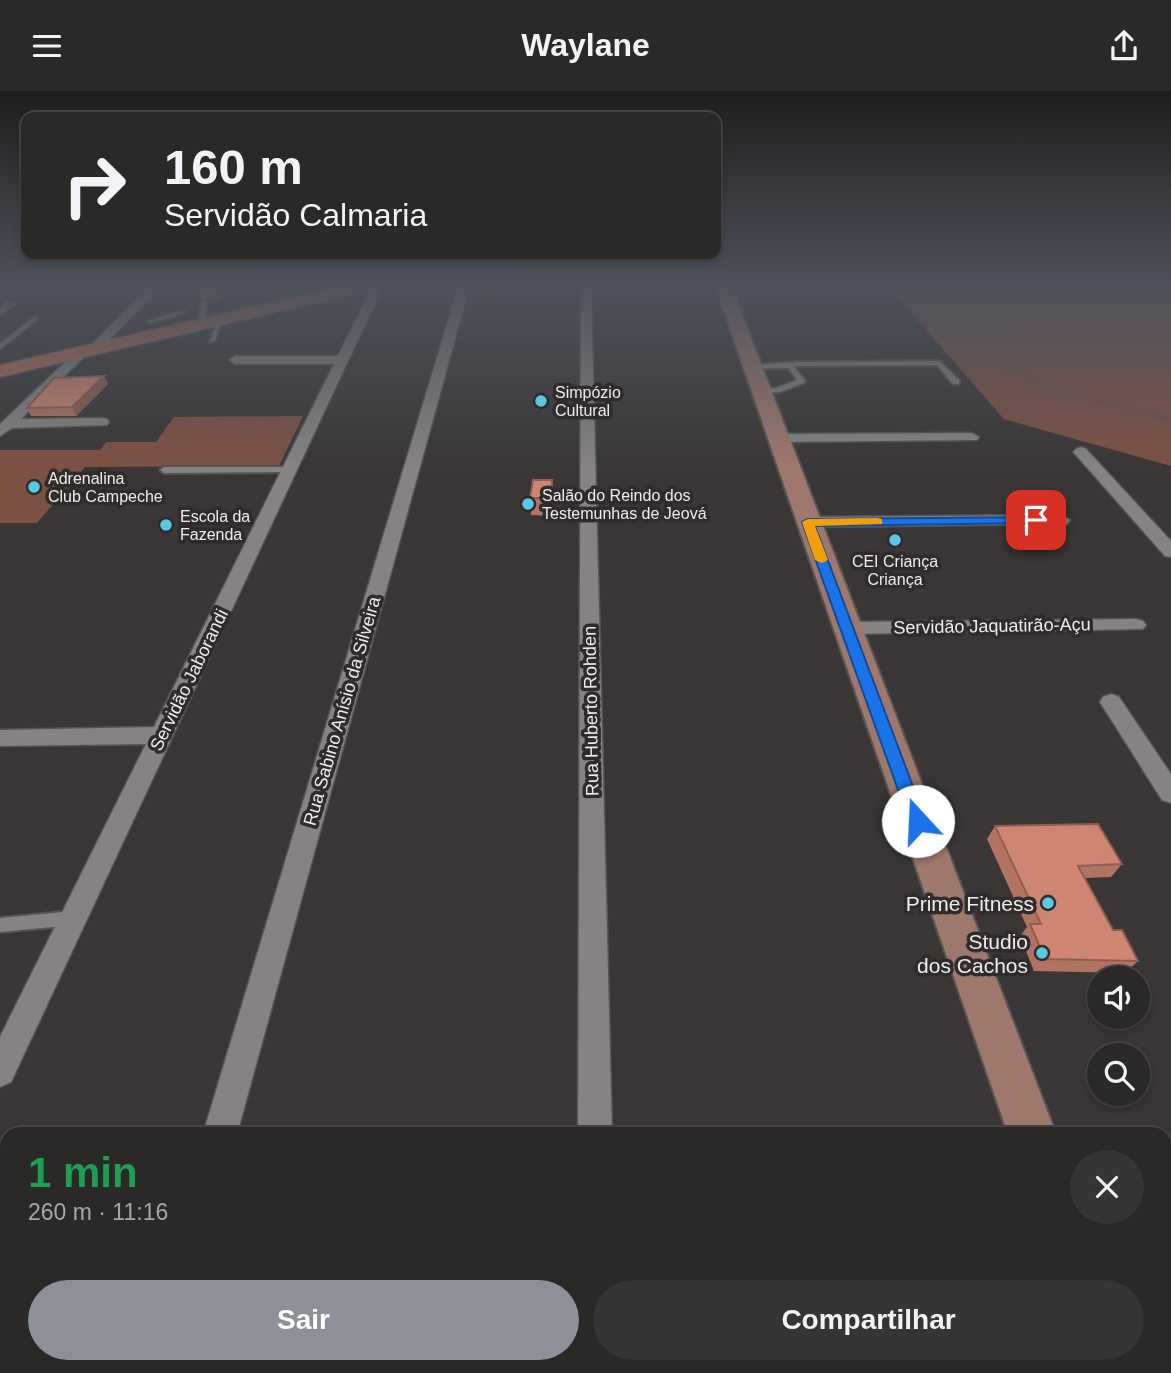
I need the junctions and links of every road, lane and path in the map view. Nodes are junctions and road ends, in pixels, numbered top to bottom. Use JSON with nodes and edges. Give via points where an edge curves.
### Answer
{"nodes":[{"id":1,"x":91,"y":348,"type":"edge"},
{"id":2,"x":102,"y":348,"type":"edge"},
{"id":3,"x":349,"y":348,"type":"edge"},
{"id":4,"x":447,"y":348,"type":"edge"},
{"id":5,"x":587,"y":348,"type":"edge"},
{"id":6,"x":745,"y":348,"type":"edge"},
{"id":7,"x":88,"y":351,"type":"junction"},
{"id":8,"x":235,"y":360,"type":"dead end"},
{"id":9,"x":343,"y":360,"type":"junction"},
{"id":10,"x":790,"y":366,"type":"junction"},
{"id":11,"x":0,"y":370,"type":"edge"},
{"id":12,"x":757,"y":380,"type":"junction"},
{"id":13,"x":956,"y":382,"type":"dead end"},
{"id":14,"x":102,"y":422,"type":"dead end"},
{"id":15,"x":4,"y":428,"type":"edge"},
{"id":16,"x":972,"y":437,"type":"dead end"},
{"id":17,"x":778,"y":438,"type":"junction"},
{"id":18,"x":1081,"y":452,"type":"dead end"},
{"id":19,"x":164,"y":470,"type":"dead end"},
{"id":20,"x":290,"y":470,"type":"junction"},
{"id":21,"x":1062,"y":520,"type":"dead end"},
{"id":22,"x":808,"y":522,"type":"junction"},
{"id":23,"x":1171,"y":552,"type":"edge"},
{"id":24,"x":1136,"y":625,"type":"dead end"},
{"id":25,"x":847,"y":628,"type":"junction"},
{"id":26,"x":1111,"y":702,"type":"dead end"},
{"id":27,"x":162,"y":735,"type":"junction"},
{"id":28,"x":0,"y":738,"type":"edge"},
{"id":29,"x":1171,"y":793,"type":"edge"},
{"id":30,"x":74,"y":918,"type":"junction"},
{"id":31,"x":0,"y":925,"type":"edge"},
{"id":32,"x":0,"y":1071,"type":"edge"},
{"id":33,"x":222,"y":1127,"type":"edge"},
{"id":34,"x":595,"y":1127,"type":"edge"},
{"id":35,"x":1029,"y":1127,"type":"edge"}],
"edges":[{"from":1,"to":7,"type":"street"},
{"from":2,"to":7,"type":"main road"},
{"from":3,"to":9,"type":"street","name":"Servidão Jaborandi"},
{"from":4,"to":33,"type":"street","name":"Rua Sabino Anísio da Silveira"},
{"from":5,"to":34,"type":"street","name":"Rua Huberto Rohden"},
{"from":6,"to":12,"type":"main road"},
{"from":7,"to":11,"type":"main road"},
{"from":7,"to":15,"type":"street"},
{"from":8,"to":9,"type":"street"},
{"from":9,"to":20,"type":"street","name":"Servidão Jaborandi"},
{"from":10,"to":12,"type":"lane"},
{"from":10,"to":12,"type":"lane","via":[[801,381],[777,390]]},
{"from":10,"to":13,"type":"lane","via":[[939,363]]},
{"from":12,"to":17,"type":"main road"},
{"from":14,"to":15,"type":"street"},
{"from":16,"to":17,"type":"street"},
{"from":17,"to":22,"type":"main road"},
{"from":18,"to":23,"type":"street"},
{"from":19,"to":20,"type":"lane"},
{"from":20,"to":27,"type":"street","name":"Servidão Jaborandi"},
{"from":21,"to":22,"type":"street"},
{"from":22,"to":25,"type":"main road"},
{"from":24,"to":25,"type":"street","name":"Servidão Jaquatirão-Açu"},
{"from":25,"to":35,"type":"main road"},
{"from":26,"to":29,"type":"street"},
{"from":27,"to":28,"type":"street"},
{"from":27,"to":30,"type":"street","name":"Servidão Jaborandi"},
{"from":30,"to":31,"type":"lane"},
{"from":30,"to":32,"type":"street","name":"Servidão Jaborandi"}]}
